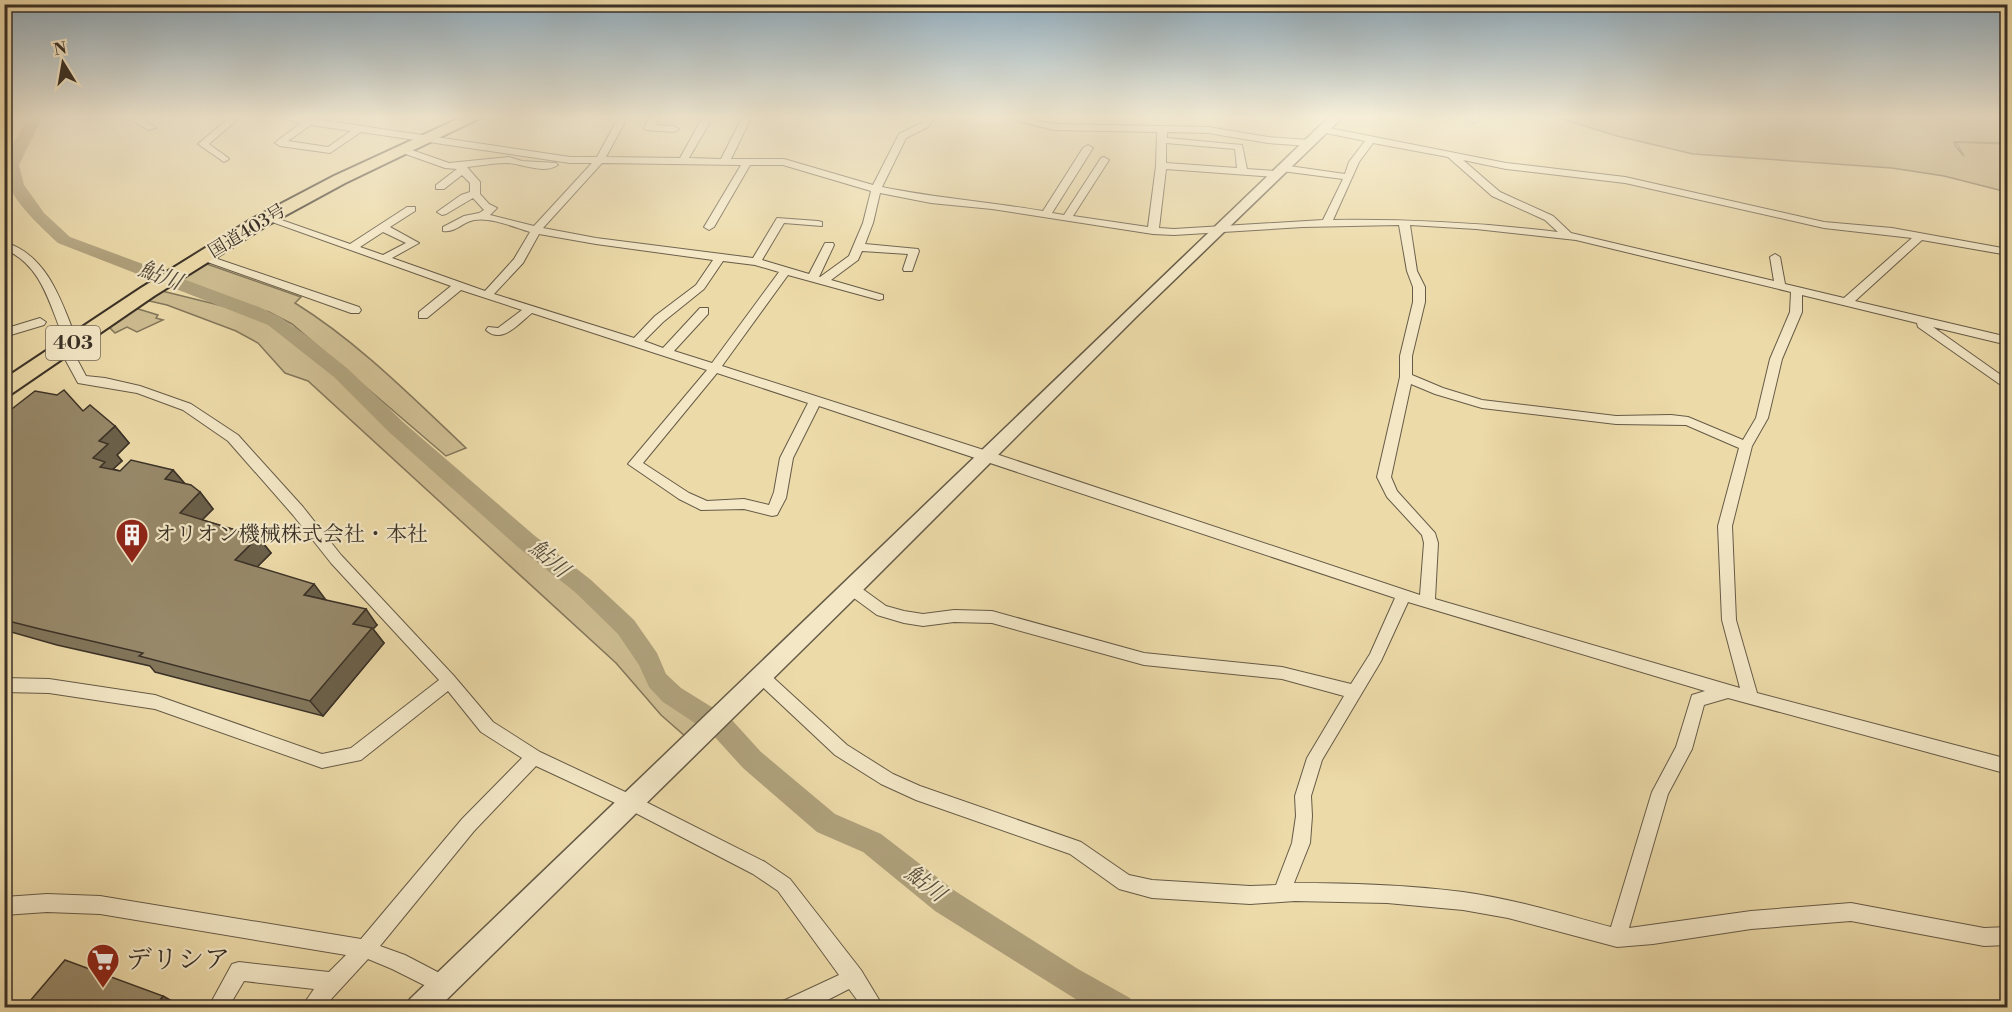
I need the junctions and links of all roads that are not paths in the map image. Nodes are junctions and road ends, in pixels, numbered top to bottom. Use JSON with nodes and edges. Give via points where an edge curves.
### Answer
{"nodes":[{"id":1,"x":370,"y":165,"type":"edge"},
{"id":2,"x":446,"y":165,"type":"edge"},
{"id":3,"x":473,"y":165,"type":"edge"},
{"id":4,"x":535,"y":165,"type":"edge"},
{"id":5,"x":551,"y":165,"type":"edge"},
{"id":6,"x":595,"y":165,"type":"edge"},
{"id":7,"x":745,"y":165,"type":"edge"},
{"id":8,"x":795,"y":165,"type":"edge"},
{"id":9,"x":888,"y":165,"type":"edge"},
{"id":10,"x":1077,"y":165,"type":"edge"},
{"id":11,"x":1101,"y":165,"type":"edge"},
{"id":12,"x":1241,"y":165,"type":"edge"},
{"id":13,"x":1285,"y":165,"type":"edge"},
{"id":14,"x":1353,"y":165,"type":"edge"},
{"id":15,"x":1463,"y":165,"type":"edge"},
{"id":16,"x":1502,"y":165,"type":"edge"},
{"id":17,"x":1161,"y":166,"type":"joint"},
{"id":18,"x":461,"y":167,"type":"junction"},
{"id":19,"x":1242,"y":170,"type":"junction"},
{"id":20,"x":1279,"y":171,"type":"junction"},
{"id":21,"x":1349,"y":177,"type":"junction"},
{"id":22,"x":440,"y":187,"type":"dead end"},
{"id":23,"x":876,"y":189,"type":"junction"},
{"id":24,"x":475,"y":194,"type":"junction"},
{"id":25,"x":411,"y":209,"type":"dead end"},
{"id":26,"x":442,"y":212,"type":"dead end"},
{"id":27,"x":1046,"y":215,"type":"junction"},
{"id":28,"x":482,"y":216,"type":"junction"},
{"id":29,"x":266,"y":218,"type":"junction"},
{"id":30,"x":1066,"y":219,"type":"junction"},
{"id":31,"x":1404,"y":222,"type":"junction"},
{"id":32,"x":1327,"y":223,"type":"junction"},
{"id":33,"x":818,"y":224,"type":"dead end"},
{"id":34,"x":382,"y":227,"type":"junction"},
{"id":35,"x":709,"y":227,"type":"dead end"},
{"id":36,"x":447,"y":229,"type":"dead end"},
{"id":37,"x":536,"y":230,"type":"junction"},
{"id":38,"x":1220,"y":230,"type":"junction"},
{"id":39,"x":1153,"y":231,"type":"junction"},
{"id":40,"x":1568,"y":236,"type":"junction"},
{"id":41,"x":1920,"y":236,"type":"junction"},
{"id":42,"x":4,"y":245,"type":"edge"},
{"id":43,"x":829,"y":245,"type":"dead end"},
{"id":44,"x":858,"y":247,"type":"junction"},
{"id":45,"x":351,"y":248,"type":"junction"},
{"id":46,"x":2007,"y":252,"type":"edge"},
{"id":47,"x":203,"y":257,"type":"junction"},
{"id":48,"x":1775,"y":257,"type":"dead end"},
{"id":49,"x":383,"y":258,"type":"junction"},
{"id":50,"x":720,"y":258,"type":"junction"},
{"id":51,"x":756,"y":262,"type":"junction"},
{"id":52,"x":908,"y":268,"type":"dead end"},
{"id":53,"x":786,"y":270,"type":"junction"},
{"id":54,"x":818,"y":279,"type":"junction"},
{"id":55,"x":460,"y":285,"type":"junction"},
{"id":56,"x":1780,"y":287,"type":"junction"},
{"id":57,"x":1797,"y":291,"type":"junction"},
{"id":58,"x":488,"y":295,"type":"junction"},
{"id":59,"x":879,"y":297,"type":"dead end"},
{"id":60,"x":1847,"y":302,"type":"junction"},
{"id":61,"x":531,"y":309,"type":"junction"},
{"id":62,"x":355,"y":310,"type":"dead end"},
{"id":63,"x":704,"y":310,"type":"dead end"},
{"id":64,"x":423,"y":315,"type":"dead end"},
{"id":65,"x":1915,"y":319,"type":"junction"},
{"id":66,"x":40,"y":322,"type":"dead end"},
{"id":67,"x":4,"y":333,"type":"edge"},
{"id":68,"x":498,"y":333,"type":"dead end"},
{"id":69,"x":2007,"y":341,"type":"edge"},
{"id":70,"x":636,"y":343,"type":"junction"},
{"id":71,"x":68,"y":346,"type":"junction"},
{"id":72,"x":665,"y":353,"type":"junction"},
{"id":73,"x":714,"y":369,"type":"junction"},
{"id":74,"x":1406,"y":377,"type":"junction"},
{"id":75,"x":2007,"y":386,"type":"edge"},
{"id":76,"x":4,"y":389,"type":"edge"},
{"id":77,"x":815,"y":401,"type":"junction"},
{"id":78,"x":1746,"y":446,"type":"junction"},
{"id":79,"x":988,"y":456,"type":"junction"},
{"id":80,"x":852,"y":589,"type":"junction"},
{"id":81,"x":1404,"y":596,"type":"junction"},
{"id":82,"x":1427,"y":603,"type":"junction"},
{"id":83,"x":758,"y":679,"type":"junction"},
{"id":84,"x":449,"y":681,"type":"junction"},
{"id":85,"x":4,"y":685,"type":"edge"},
{"id":86,"x":1729,"y":691,"type":"junction"},
{"id":87,"x":1356,"y":692,"type":"junction"},
{"id":88,"x":1751,"y":698,"type":"junction"},
{"id":89,"x":534,"y":757,"type":"junction"},
{"id":90,"x":2007,"y":767,"type":"edge"},
{"id":91,"x":630,"y":802,"type":"junction"},
{"id":92,"x":1281,"y":893,"type":"junction"},
{"id":93,"x":4,"y":906,"type":"edge"},
{"id":94,"x":2007,"y":936,"type":"edge"},
{"id":95,"x":1617,"y":938,"type":"junction"},
{"id":96,"x":365,"y":949,"type":"junction"},
{"id":97,"x":854,"y":977,"type":"junction"},
{"id":98,"x":332,"y":982,"type":"junction"},
{"id":99,"x":433,"y":999,"type":"edge"},
{"id":100,"x":217,"y":1008,"type":"edge"},
{"id":101,"x":310,"y":1008,"type":"edge"},
{"id":102,"x":790,"y":1008,"type":"edge"},
{"id":103,"x":875,"y":1008,"type":"edge"}],
"edges":[{"from":1,"to":29,"type":"highway","name":"国道403号","number":"403"},
{"from":2,"to":18,"type":"street"},
{"from":3,"to":18,"type":"street"},
{"from":4,"to":5,"type":"street"},
{"from":6,"to":37,"type":"street"},
{"from":7,"to":35,"type":"street"},
{"from":8,"to":23,"type":"street"},
{"from":9,"to":23,"type":"street"},
{"from":10,"to":27,"type":"street"},
{"from":11,"to":30,"type":"street"},
{"from":12,"to":19,"type":"street"},
{"from":13,"to":20,"type":"street"},
{"from":14,"to":21,"type":"street"},
{"from":15,"to":40,"type":"street","via":[[1496,194],[1549,219]]},
{"from":16,"to":41,"type":"street","via":[[1625,180],[1824,225]]},
{"from":17,"to":19,"type":"street"},
{"from":17,"to":39,"type":"street"},
{"from":18,"to":22,"type":"street"},
{"from":18,"to":24,"type":"street","via":[[475,182]]},
{"from":19,"to":20,"type":"street"},
{"from":20,"to":21,"type":"street"},
{"from":20,"to":38,"type":"street"},
{"from":21,"to":32,"type":"street"},
{"from":23,"to":27,"type":"street"},
{"from":23,"to":44,"type":"street"},
{"from":24,"to":26,"type":"street","via":[[465,196]]},
{"from":24,"to":28,"type":"street","via":[[486,207],[492,208]]},
{"from":25,"to":34,"type":"street"},
{"from":27,"to":30,"type":"street"},
{"from":28,"to":36,"type":"street"},
{"from":28,"to":37,"type":"street"},
{"from":29,"to":45,"type":"street"},
{"from":29,"to":47,"type":"highway","name":"国道403号","number":"403"},
{"from":30,"to":39,"type":"street"},
{"from":31,"to":32,"type":"street"},
{"from":31,"to":40,"type":"street"},
{"from":31,"to":74,"type":"street","via":[[1412,271],[1419,287],[1406,356]]},
{"from":32,"to":38,"type":"street"},
{"from":33,"to":51,"type":"street","via":[[780,220]]},
{"from":34,"to":45,"type":"street"},
{"from":34,"to":49,"type":"street","via":[[414,243]]},
{"from":37,"to":50,"type":"street"},
{"from":37,"to":58,"type":"street","via":[[519,261]]},
{"from":38,"to":39,"type":"street"},
{"from":38,"to":79,"type":"street"},
{"from":40,"to":56,"type":"street"},
{"from":41,"to":46,"type":"street"},
{"from":41,"to":60,"type":"street"},
{"from":42,"to":71,"type":"street","via":[[24,254],[40,274],[52,295]]},
{"from":43,"to":54,"type":"street"},
{"from":44,"to":52,"type":"street","via":[[914,251]]},
{"from":44,"to":54,"type":"street","via":[[854,258]]},
{"from":45,"to":49,"type":"street"},
{"from":47,"to":62,"type":"street"},
{"from":47,"to":71,"type":"highway","name":"国道403号","number":"403"},
{"from":48,"to":56,"type":"street"},
{"from":49,"to":55,"type":"street"},
{"from":50,"to":51,"type":"street"},
{"from":50,"to":70,"type":"street","via":[[700,287]]},
{"from":51,"to":53,"type":"street"},
{"from":53,"to":54,"type":"street"},
{"from":53,"to":73,"type":"street"},
{"from":54,"to":59,"type":"street"},
{"from":55,"to":58,"type":"street"},
{"from":55,"to":64,"type":"street"},
{"from":56,"to":57,"type":"street"},
{"from":57,"to":60,"type":"street"},
{"from":57,"to":78,"type":"street","via":[[1796,312],[1776,359],[1762,418]]},
{"from":58,"to":61,"type":"street"},
{"from":60,"to":65,"type":"street"},
{"from":61,"to":68,"type":"street"},
{"from":61,"to":70,"type":"street"},
{"from":63,"to":72,"type":"street"},
{"from":65,"to":69,"type":"street"},
{"from":65,"to":75,"type":"street"},
{"from":66,"to":67,"type":"street"},
{"from":70,"to":72,"type":"street"},
{"from":71,"to":76,"type":"highway","name":"国道403号","number":"403"},
{"from":71,"to":84,"type":"street","via":[[82,380],[140,390],[187,407],[233,438],[336,559]]},
{"from":72,"to":73,"type":"street"},
{"from":73,"to":77,"type":"street"},
{"from":73,"to":77,"type":"street","via":[[635,464],[706,506],[744,504],[772,511],[783,487],[783,466]]},
{"from":74,"to":78,"type":"street","via":[[1482,404],[1606,419],[1688,422]]},
{"from":74,"to":82,"type":"street","via":[[1384,477],[1392,494],[1428,533],[1431,543]]},
{"from":77,"to":79,"type":"street"},
{"from":78,"to":88,"type":"street","via":[[1725,526],[1725,557],[1729,620]]},
{"from":79,"to":80,"type":"street"},
{"from":79,"to":81,"type":"street"},
{"from":80,"to":83,"type":"street"},
{"from":80,"to":87,"type":"street","via":[[882,611],[904,617],[992,617],[1144,659],[1282,673]]},
{"from":81,"to":82,"type":"street"},
{"from":81,"to":87,"type":"street"},
{"from":82,"to":86,"type":"street"},
{"from":83,"to":91,"type":"street"},
{"from":83,"to":92,"type":"street","via":[[841,750],[887,779],[1075,849],[1125,883],[1198,893]]},
{"from":84,"to":85,"type":"street","via":[[355,755],[322,761],[156,702],[49,686]]},
{"from":84,"to":89,"type":"street","via":[[487,727]]},
{"from":86,"to":88,"type":"street"},
{"from":86,"to":95,"type":"street","via":[[1698,700],[1684,749],[1660,792]]},
{"from":87,"to":92,"type":"street","via":[[1315,758],[1304,796],[1301,843]]},
{"from":88,"to":90,"type":"street"},
{"from":89,"to":91,"type":"street"},
{"from":89,"to":96,"type":"street","via":[[468,825]]},
{"from":91,"to":97,"type":"street","via":[[759,868],[784,885]]},
{"from":91,"to":99,"type":"street"},
{"from":92,"to":95,"type":"street","via":[[1387,894],[1463,901]]},
{"from":93,"to":96,"type":"street","via":[[99,904]]},
{"from":94,"to":95,"type":"street","via":[[1984,937],[1851,912],[1751,920]]},
{"from":96,"to":98,"type":"street"},
{"from":96,"to":99,"type":"street","via":[[398,962]]},
{"from":97,"to":102,"type":"street"},
{"from":97,"to":103,"type":"street"},
{"from":98,"to":100,"type":"street","via":[[239,971]]},
{"from":98,"to":101,"type":"street"}]}
